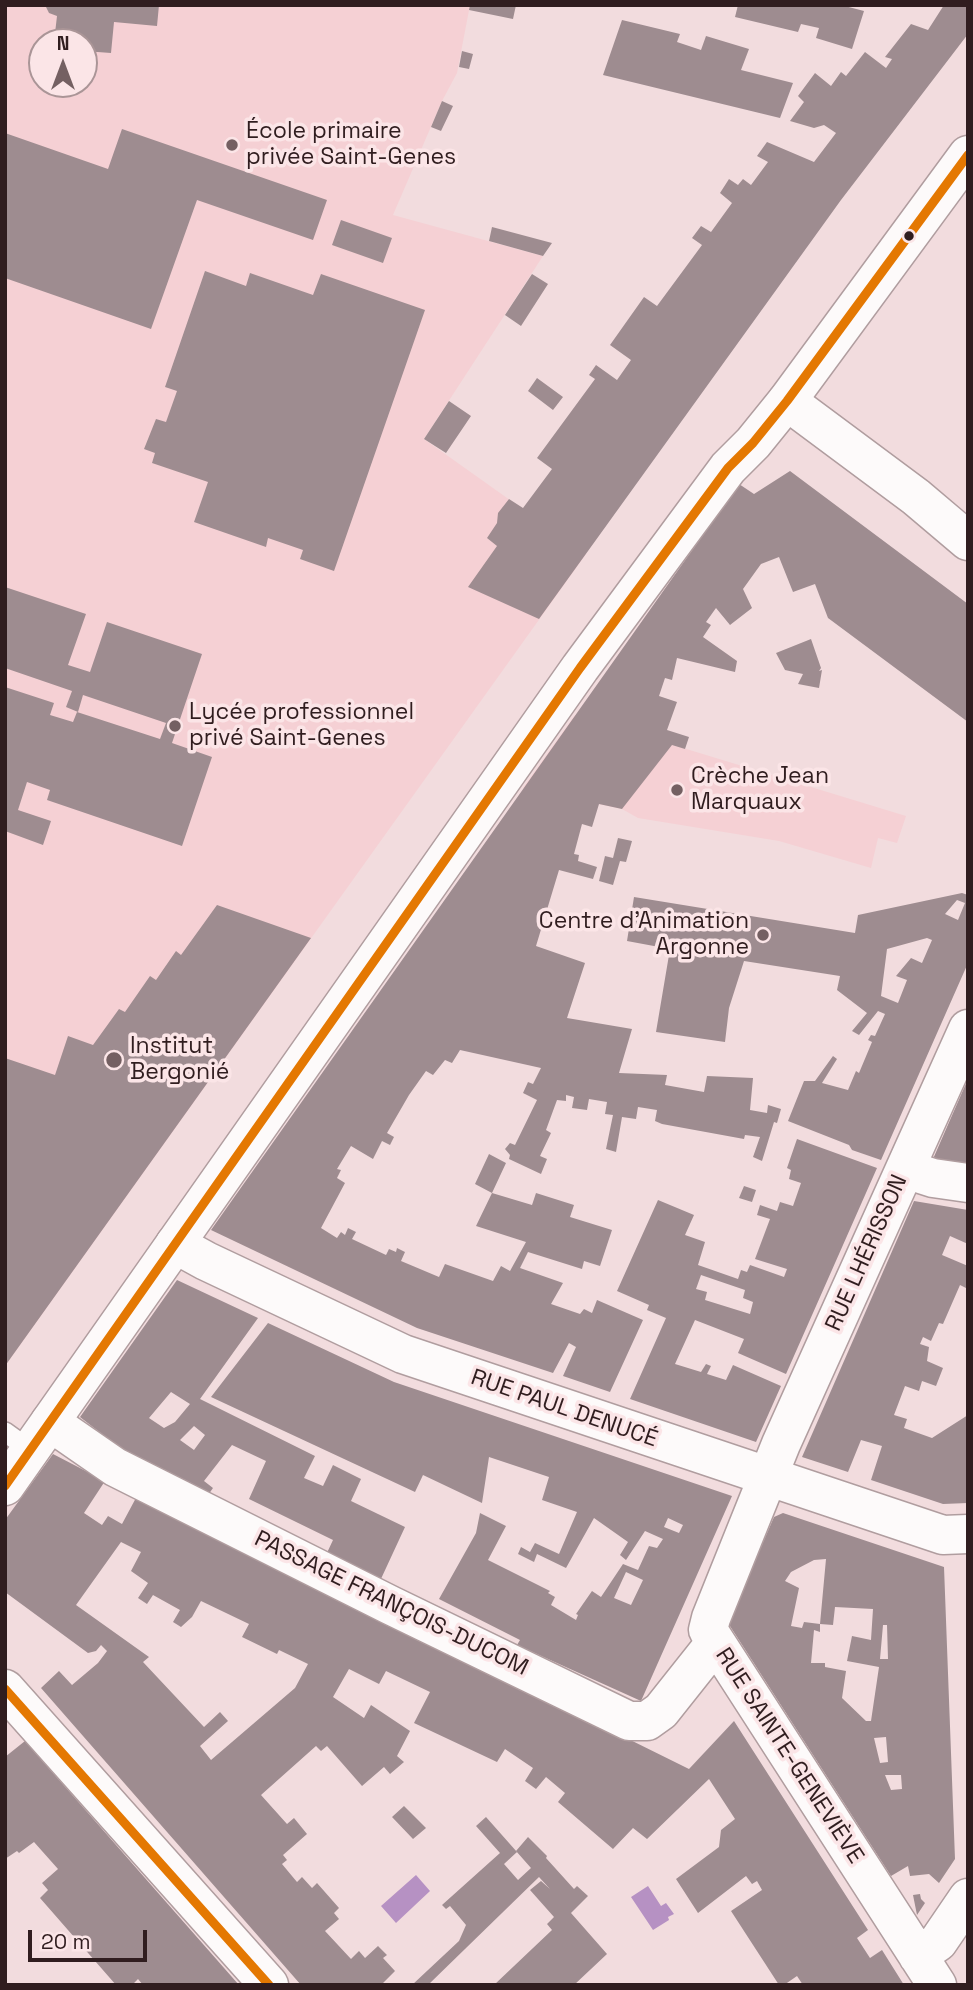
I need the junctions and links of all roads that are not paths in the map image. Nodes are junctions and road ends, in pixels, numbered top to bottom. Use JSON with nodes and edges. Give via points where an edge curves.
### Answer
{"nodes":[{"id":1,"x":968,"y":155,"type":"edge"},
{"id":2,"x":787,"y":401,"type":"junction"},
{"id":3,"x":968,"y":541,"type":"edge"},
{"id":4,"x":968,"y":1029,"type":"edge"},
{"id":5,"x":905,"y":1169,"type":"junction"},
{"id":6,"x":968,"y":1183,"type":"edge"},
{"id":7,"x":175,"y":1244,"type":"junction"},
{"id":8,"x":28,"y":1435,"type":"edge"},
{"id":9,"x":768,"y":1477,"type":"junction"},
{"id":10,"x":5,"y":1486,"type":"edge"},
{"id":11,"x":968,"y":1534,"type":"edge"},
{"id":12,"x":715,"y":1643,"type":"junction"},
{"id":13,"x":5,"y":1689,"type":"edge"},
{"id":14,"x":968,"y":1898,"type":"edge"},
{"id":15,"x":927,"y":1970,"type":"edge"},
{"id":16,"x":270,"y":1985,"type":"edge"}],
"edges":[{"from":1,"to":2,"type":"street"},
{"from":2,"to":3,"type":"street"},
{"from":2,"to":7,"type":"street","via":[[729,468],[580,668]]},
{"from":4,"to":5,"type":"street","name":"RUE LHÉRISSON"},
{"from":5,"to":6,"type":"street"},
{"from":5,"to":9,"type":"street","name":"RUE LHÉRISSON"},
{"from":7,"to":8,"type":"street"},
{"from":7,"to":9,"type":"street","name":"RUE PAUL DENUCÉ","via":[[403,1354]]},
{"from":8,"to":10,"type":"street"},
{"from":8,"to":12,"type":"street","name":"PASSAGE FRANÇOIS-DUCOM","via":[[115,1467],[629,1721],[647,1721],[661,1712]]},
{"from":9,"to":11,"type":"street","name":"RUE PAUL DENUCÉ","via":[[943,1535]]},
{"from":9,"to":12,"type":"street","name":"RUE SAINTE-GENEVIÈVE","via":[[711,1618],[708,1630]]},
{"from":12,"to":15,"type":"street","name":"RUE SAINTE-GENEVIÈVE"},
{"from":13,"to":16,"type":"street"},
{"from":14,"to":15,"type":"street","via":[[938,1942]]}]}
